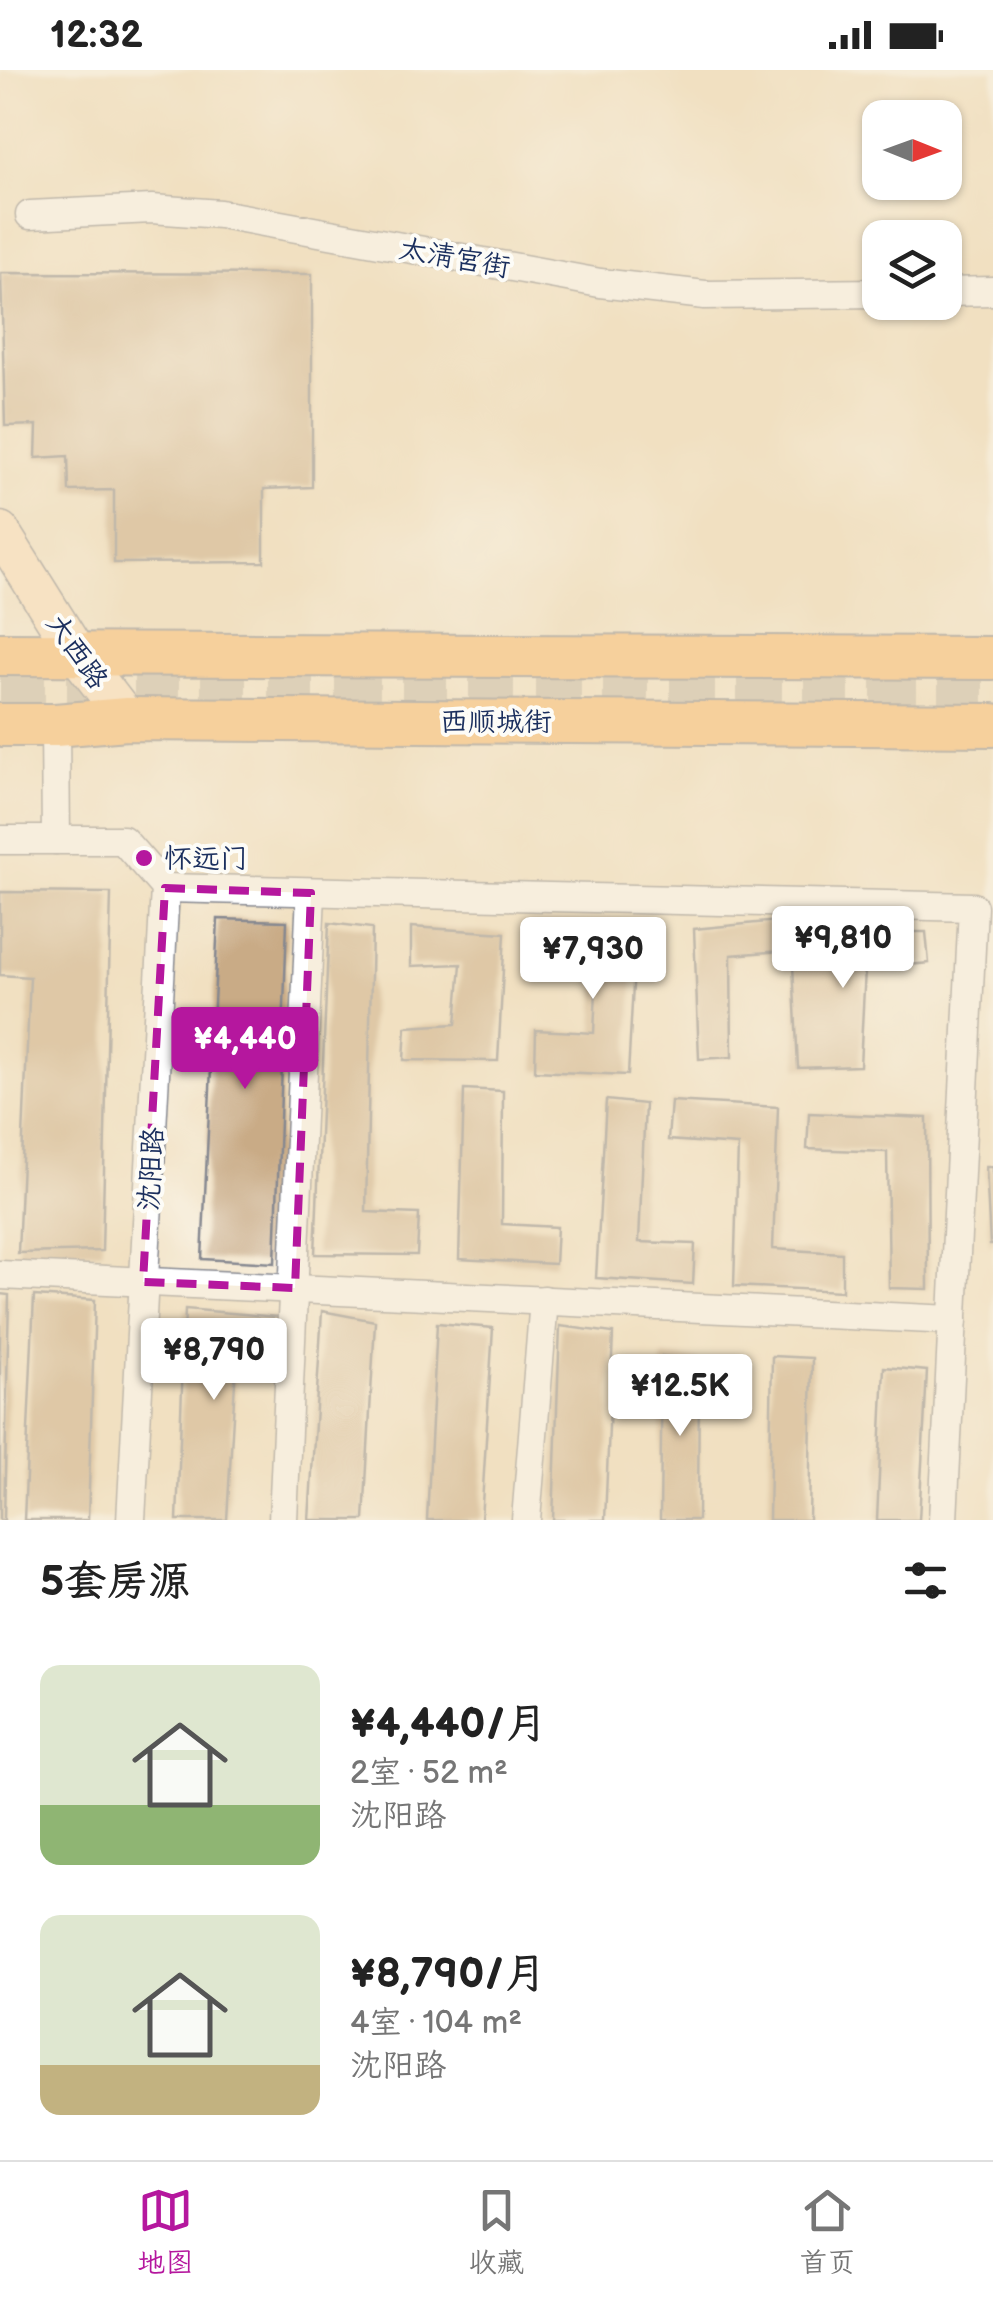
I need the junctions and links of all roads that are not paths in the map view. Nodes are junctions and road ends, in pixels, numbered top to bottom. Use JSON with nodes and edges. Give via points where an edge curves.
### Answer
{"nodes":[{"id":1,"x":30,"y":216,"type":"dead end"},
{"id":2,"x":962,"y":292,"type":"edge"},
{"id":3,"x":993,"y":292,"type":"edge"},
{"id":4,"x":862,"y":293,"type":"edge"},
{"id":5,"x":0,"y":531,"type":"edge"},
{"id":6,"x":0,"y":654,"type":"edge"},
{"id":7,"x":78,"y":654,"type":"junction"},
{"id":8,"x":993,"y":658,"type":"edge"},
{"id":9,"x":127,"y":719,"type":"junction"},
{"id":10,"x":0,"y":725,"type":"edge"},
{"id":11,"x":55,"y":725,"type":"junction"},
{"id":12,"x":993,"y":725,"type":"edge"},
{"id":13,"x":0,"y":840,"type":"edge"},
{"id":14,"x":56,"y":840,"type":"junction"},
{"id":15,"x":165,"y":888,"type":"junction"},
{"id":16,"x":311,"y":893,"type":"junction"},
{"id":17,"x":983,"y":907,"type":"edge"},
{"id":18,"x":0,"y":1275,"type":"edge"},
{"id":19,"x":144,"y":1282,"type":"junction"},
{"id":20,"x":295,"y":1288,"type":"junction"},
{"id":21,"x":544,"y":1300,"type":"junction"},
{"id":22,"x":952,"y":1320,"type":"junction"},
{"id":23,"x":131,"y":1520,"type":"edge"},
{"id":24,"x":282,"y":1520,"type":"edge"},
{"id":25,"x":526,"y":1520,"type":"edge"},
{"id":26,"x":942,"y":1520,"type":"edge"}],
"edges":[{"from":1,"to":4,"type":"street","name":"太清宫街","via":[[152,209],[220,214],[600,283],[705,295]]},
{"from":2,"to":3,"type":"street"},
{"from":5,"to":7,"type":"main road","name":"大西路"},
{"from":6,"to":7,"type":"main road"},
{"from":7,"to":8,"type":"main road"},
{"from":7,"to":9,"type":"main road","name":"大西路"},
{"from":9,"to":11,"type":"main road","name":"西顺城街"},
{"from":9,"to":12,"type":"main road","name":"西顺城街"},
{"from":10,"to":11,"type":"main road","name":"西顺城街"},
{"from":11,"to":14,"type":"street"},
{"from":13,"to":14,"type":"street"},
{"from":14,"to":15,"type":"street","via":[[123,840]]},
{"from":15,"to":16,"type":"street"},
{"from":15,"to":19,"type":"street","name":"沈阳路"},
{"from":16,"to":17,"type":"street"},
{"from":16,"to":20,"type":"street"},
{"from":17,"to":22,"type":"street"},
{"from":18,"to":19,"type":"street"},
{"from":19,"to":20,"type":"street"},
{"from":19,"to":23,"type":"street","name":"沈阳路"},
{"from":20,"to":21,"type":"street"},
{"from":20,"to":24,"type":"street"},
{"from":21,"to":22,"type":"street"},
{"from":21,"to":25,"type":"street"},
{"from":22,"to":26,"type":"street"}]}
